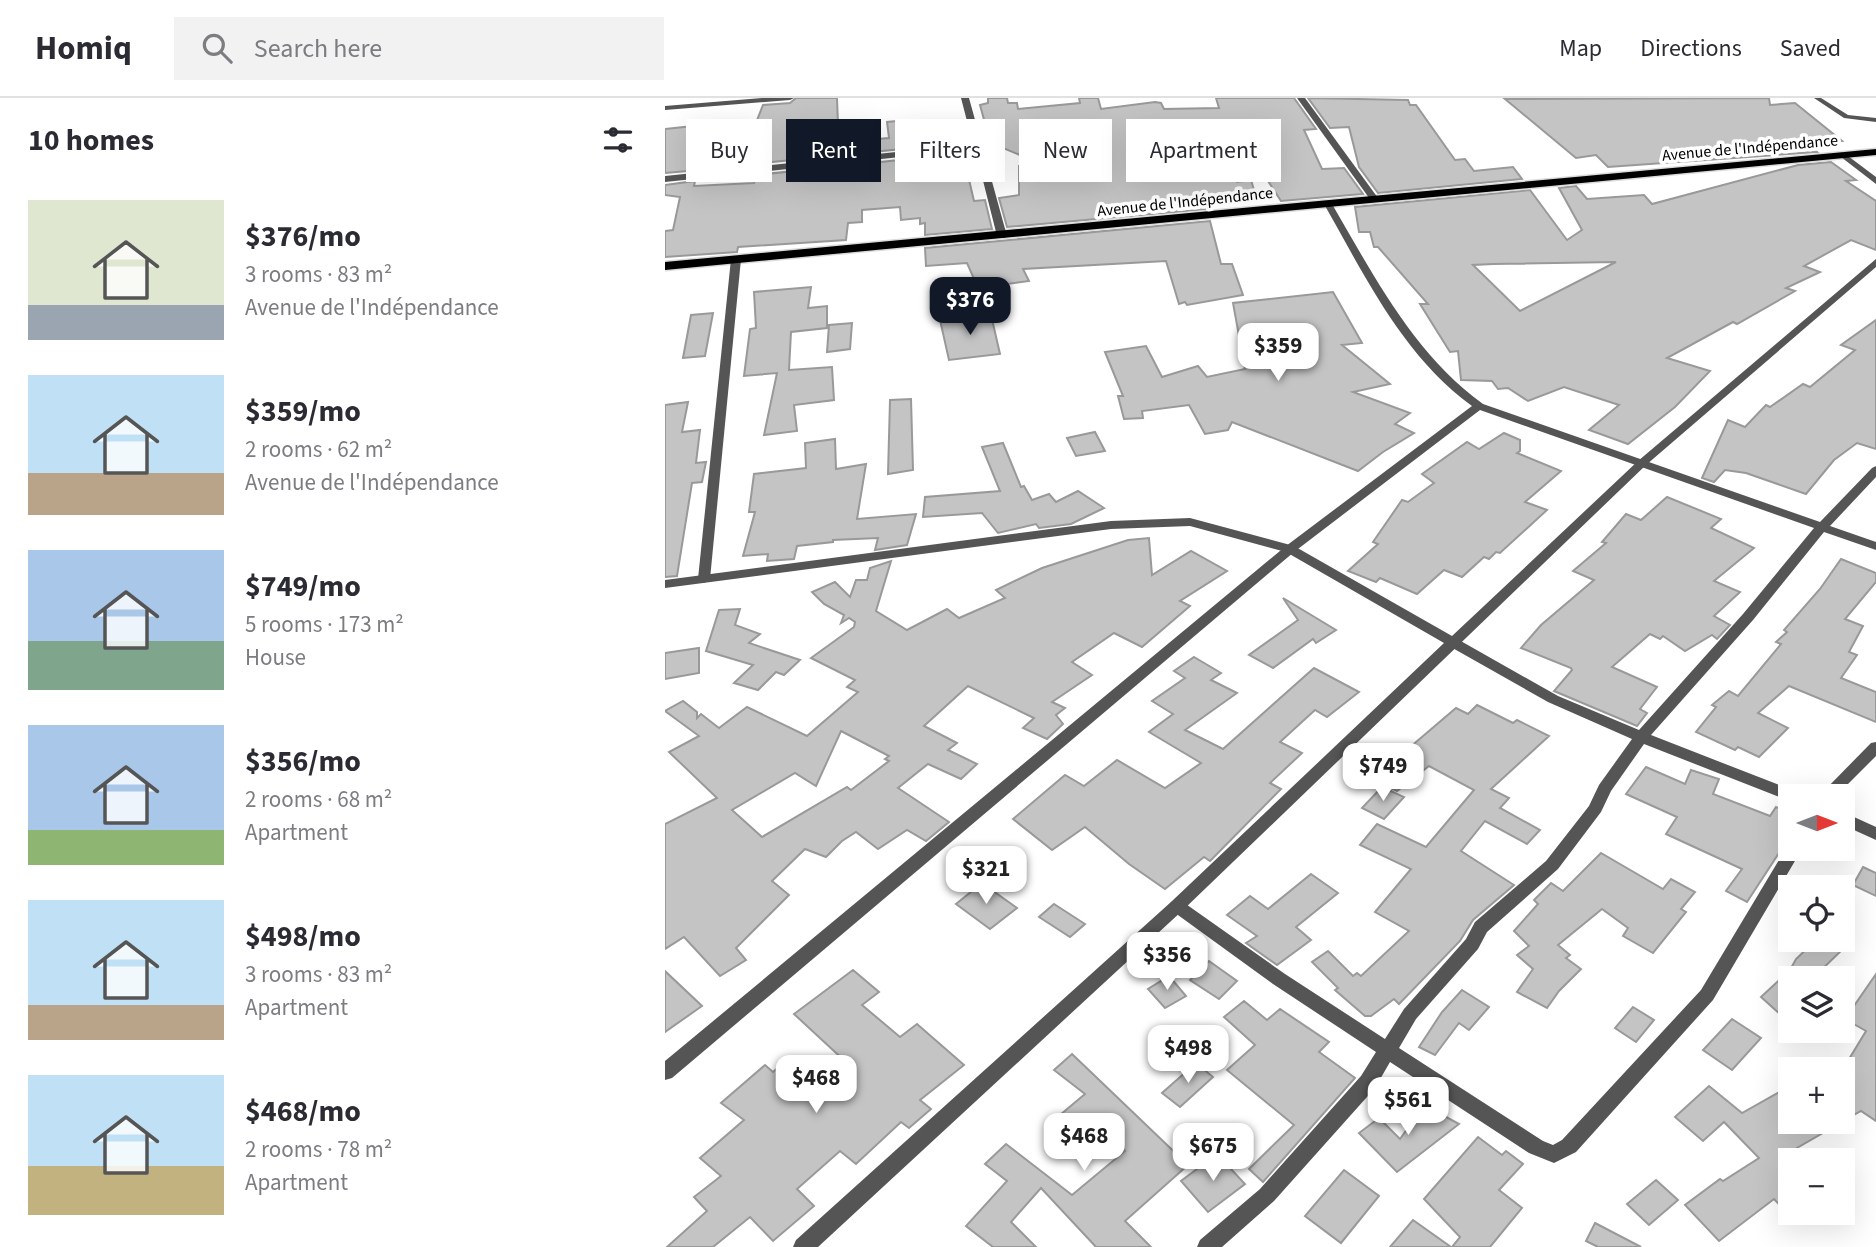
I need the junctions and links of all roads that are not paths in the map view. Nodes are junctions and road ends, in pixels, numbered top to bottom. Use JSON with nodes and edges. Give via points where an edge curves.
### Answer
{"nodes":[{"id":1,"x":790,"y":98,"type":"edge"},
{"id":2,"x":965,"y":98,"type":"edge"},
{"id":3,"x":1301,"y":98,"type":"edge"},
{"id":4,"x":1817,"y":98,"type":"edge"},
{"id":5,"x":665,"y":108,"type":"edge"},
{"id":6,"x":971,"y":119,"type":"edge"},
{"id":7,"x":1876,"y":120,"type":"edge"},
{"id":8,"x":1876,"y":152,"type":"edge"},
{"id":9,"x":895,"y":154,"type":"edge"},
{"id":10,"x":1844,"y":155,"type":"junction"},
{"id":11,"x":665,"y":178,"type":"edge"},
{"id":12,"x":1876,"y":181,"type":"edge"},
{"id":13,"x":988,"y":182,"type":"edge"},
{"id":14,"x":1375,"y":200,"type":"junction"},
{"id":15,"x":1328,"y":204,"type":"junction"},
{"id":16,"x":1002,"y":236,"type":"junction"},
{"id":17,"x":736,"y":259,"type":"junction"},
{"id":18,"x":1876,"y":262,"type":"edge"},
{"id":19,"x":665,"y":266,"type":"edge"},
{"id":20,"x":1479,"y":406,"type":"junction"},
{"id":21,"x":1642,"y":463,"type":"junction"},
{"id":22,"x":1876,"y":470,"type":"edge"},
{"id":23,"x":1821,"y":528,"type":"junction"},
{"id":24,"x":1876,"y":546,"type":"edge"},
{"id":25,"x":1290,"y":549,"type":"junction"},
{"id":26,"x":705,"y":579,"type":"junction"},
{"id":27,"x":665,"y":584,"type":"edge"},
{"id":28,"x":1454,"y":643,"type":"junction"},
{"id":29,"x":1641,"y":737,"type":"junction"},
{"id":30,"x":1876,"y":747,"type":"edge"},
{"id":31,"x":1839,"y":784,"type":"edge"},
{"id":32,"x":1778,"y":791,"type":"edge"},
{"id":33,"x":1855,"y":824,"type":"edge"},
{"id":34,"x":1876,"y":834,"type":"edge"},
{"id":35,"x":1787,"y":861,"type":"edge"},
{"id":36,"x":1177,"y":906,"type":"junction"},
{"id":37,"x":1388,"y":1051,"type":"junction"},
{"id":38,"x":665,"y":1072,"type":"edge"},
{"id":39,"x":803,"y":1247,"type":"edge"},
{"id":40,"x":1207,"y":1247,"type":"edge"}],
"edges":[{"from":1,"to":5,"type":"street"},
{"from":2,"to":6,"type":"street"},
{"from":3,"to":14,"type":"street"},
{"from":4,"to":7,"type":"lane","via":[[1846,117]]},
{"from":8,"to":10,"type":"main road","name":"Avenue de l'Indépendance"},
{"from":9,"to":11,"type":"street"},
{"from":10,"to":12,"type":"street"},
{"from":10,"to":14,"type":"main road","name":"Avenue de l'Indépendance"},
{"from":13,"to":16,"type":"street"},
{"from":14,"to":15,"type":"main road","name":"Avenue de l'Indépendance"},
{"from":15,"to":16,"type":"main road","name":"Avenue de l'Indépendance"},
{"from":15,"to":20,"type":"street","via":[[1381,296],[1441,377]]},
{"from":16,"to":17,"type":"main road","name":"Avenue de l'Indépendance"},
{"from":17,"to":19,"type":"main road","name":"Avenue de l'Indépendance"},
{"from":17,"to":26,"type":"street"},
{"from":18,"to":21,"type":"street"},
{"from":20,"to":21,"type":"street"},
{"from":20,"to":25,"type":"street"},
{"from":21,"to":23,"type":"street"},
{"from":21,"to":28,"type":"street"},
{"from":22,"to":23,"type":"street"},
{"from":23,"to":24,"type":"street"},
{"from":23,"to":29,"type":"street"},
{"from":25,"to":26,"type":"street","via":[[1189,522],[1144,522]]},
{"from":25,"to":28,"type":"street"},
{"from":25,"to":38,"type":"street"},
{"from":26,"to":27,"type":"street"},
{"from":28,"to":29,"type":"street","via":[[1553,699]]},
{"from":28,"to":36,"type":"street"},
{"from":29,"to":32,"type":"street"},
{"from":29,"to":37,"type":"street","via":[[1596,808],[1552,865],[1481,927],[1472,944],[1410,1014]]},
{"from":30,"to":31,"type":"street"},
{"from":33,"to":34,"type":"street"},
{"from":35,"to":37,"type":"street","via":[[1707,995],[1569,1146],[1554,1154],[1535,1147]]},
{"from":36,"to":37,"type":"street"},
{"from":36,"to":39,"type":"street"},
{"from":37,"to":40,"type":"street","via":[[1368,1082],[1267,1195]]}]}
